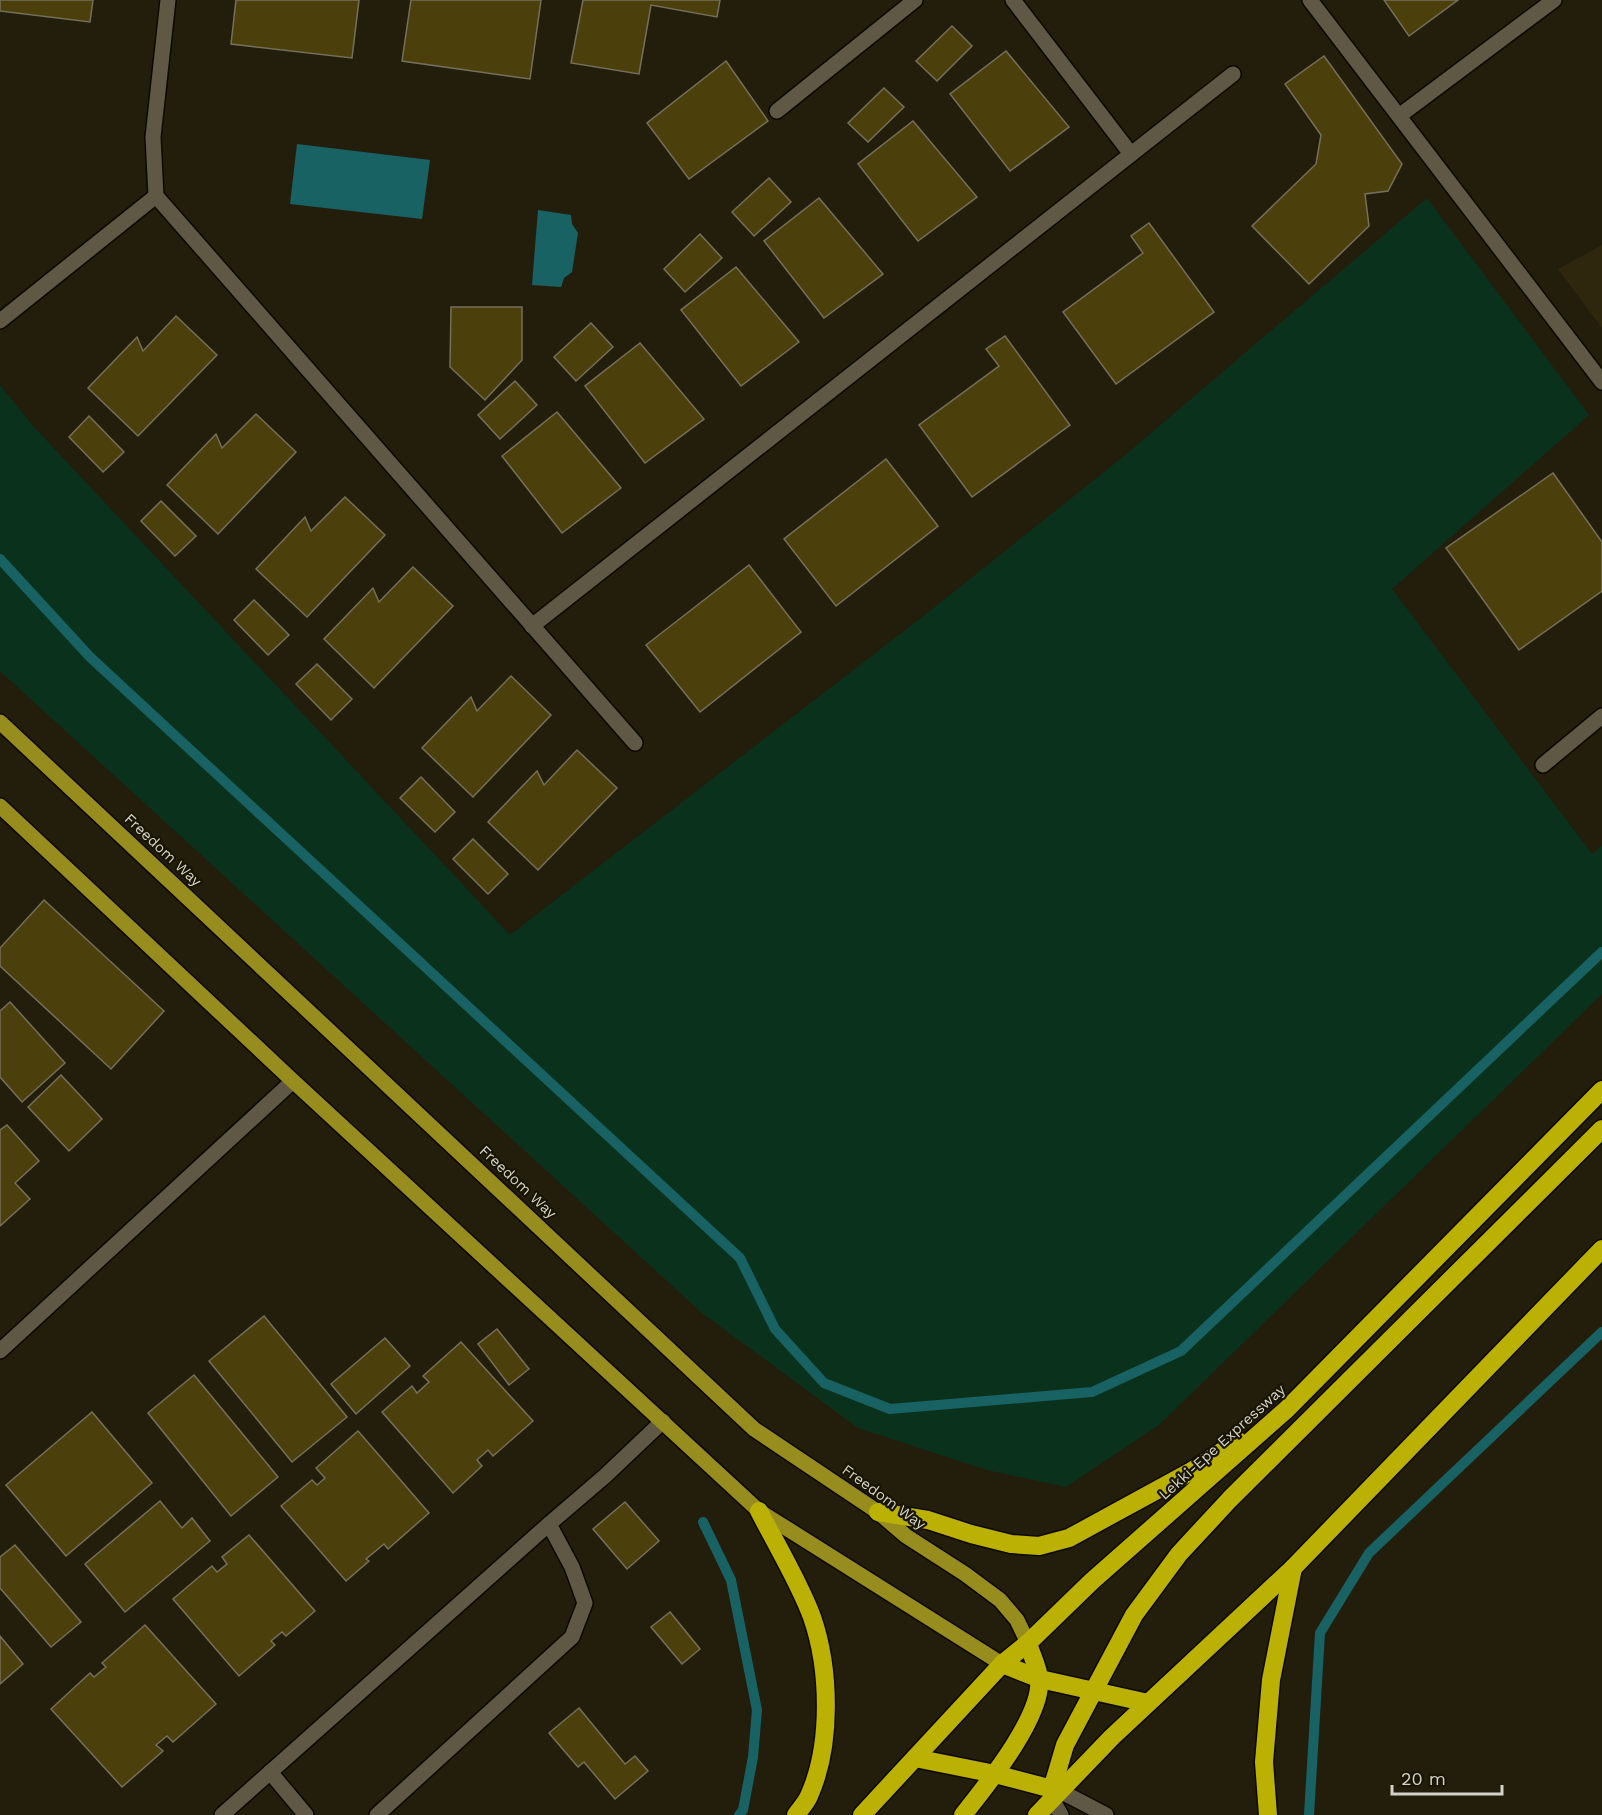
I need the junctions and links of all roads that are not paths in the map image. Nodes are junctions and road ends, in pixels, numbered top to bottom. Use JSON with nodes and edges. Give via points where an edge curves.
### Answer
{"nodes":[{"id":1,"x":168,"y":0,"type":"edge"},
{"id":2,"x":915,"y":0,"type":"edge"},
{"id":3,"x":1013,"y":0,"type":"edge"},
{"id":4,"x":1310,"y":0,"type":"edge"},
{"id":5,"x":1554,"y":0,"type":"edge"},
{"id":6,"x":1233,"y":74,"type":"dead end"},
{"id":7,"x":777,"y":111,"type":"dead end"},
{"id":8,"x":1399,"y":116,"type":"junction"},
{"id":9,"x":1131,"y":154,"type":"junction"},
{"id":10,"x":156,"y":196,"type":"junction"},
{"id":11,"x":0,"y":321,"type":"edge"},
{"id":12,"x":1602,"y":382,"type":"edge"},
{"id":13,"x":531,"y":626,"type":"junction"},
{"id":14,"x":1602,"y":716,"type":"edge"},
{"id":15,"x":0,"y":722,"type":"edge"},
{"id":16,"x":635,"y":743,"type":"dead end"},
{"id":17,"x":1543,"y":765,"type":"dead end"},
{"id":18,"x":0,"y":806,"type":"edge"},
{"id":19,"x":293,"y":1080,"type":"junction"},
{"id":20,"x":1602,"y":1090,"type":"edge"},
{"id":21,"x":1602,"y":1129,"type":"edge"},
{"id":22,"x":1602,"y":1249,"type":"edge"},
{"id":23,"x":0,"y":1351,"type":"edge"},
{"id":24,"x":1287,"y":1409,"type":"junction"},
{"id":25,"x":663,"y":1421,"type":"junction"},
{"id":26,"x":759,"y":1510,"type":"junction"},
{"id":27,"x":878,"y":1512,"type":"junction"},
{"id":28,"x":549,"y":1524,"type":"junction"},
{"id":29,"x":1293,"y":1568,"type":"junction"},
{"id":30,"x":1028,"y":1643,"type":"junction"},
{"id":31,"x":1002,"y":1664,"type":"junction"},
{"id":32,"x":1040,"y":1679,"type":"junction"},
{"id":33,"x":1094,"y":1691,"type":"junction"},
{"id":34,"x":1148,"y":1703,"type":"junction"},
{"id":35,"x":915,"y":1758,"type":"junction"},
{"id":36,"x":270,"y":1772,"type":"junction"},
{"id":37,"x":995,"y":1774,"type":"junction"},
{"id":38,"x":1055,"y":1793,"type":"junction"},
{"id":39,"x":222,"y":1815,"type":"edge"},
{"id":40,"x":306,"y":1815,"type":"edge"},
{"id":41,"x":377,"y":1815,"type":"edge"},
{"id":42,"x":796,"y":1815,"type":"edge"},
{"id":43,"x":862,"y":1815,"type":"edge"},
{"id":44,"x":963,"y":1815,"type":"edge"},
{"id":45,"x":1037,"y":1815,"type":"edge"},
{"id":46,"x":1061,"y":1815,"type":"edge"},
{"id":47,"x":1106,"y":1815,"type":"edge"},
{"id":48,"x":1268,"y":1815,"type":"edge"}],
"edges":[{"from":1,"to":10,"type":"street","via":[[153,137]]},
{"from":2,"to":7,"type":"street"},
{"from":3,"to":9,"type":"street"},
{"from":4,"to":8,"type":"street"},
{"from":5,"to":8,"type":"street"},
{"from":6,"to":9,"type":"street"},
{"from":8,"to":12,"type":"street"},
{"from":9,"to":13,"type":"street"},
{"from":10,"to":11,"type":"street"},
{"from":10,"to":13,"type":"street"},
{"from":13,"to":16,"type":"street"},
{"from":14,"to":17,"type":"street"},
{"from":15,"to":27,"type":"main road","name":"Freedom Way","via":[[754,1429]]},
{"from":18,"to":19,"type":"main road"},
{"from":19,"to":23,"type":"street"},
{"from":19,"to":25,"type":"main road"},
{"from":20,"to":24,"type":"highway","name":"Lekki-Epe Expressway"},
{"from":21,"to":33,"type":"highway","via":[[1179,1554],[1134,1615]]},
{"from":22,"to":29,"type":"highway"},
{"from":24,"to":27,"type":"highway","via":[[1190,1472],[1069,1538],[1040,1546],[1011,1544],[928,1520]]},
{"from":24,"to":30,"type":"highway","name":"Lekki-Epe Expressway","via":[[1092,1581]]},
{"from":25,"to":26,"type":"main road"},
{"from":25,"to":28,"type":"street"},
{"from":26,"to":31,"type":"main road"},
{"from":26,"to":42,"type":"highway","via":[[812,1616],[822,1653],[826,1717],[821,1758],[808,1797]]},
{"from":27,"to":30,"type":"main road","name":"Freedom Way","via":[[906,1536],[1000,1600],[1017,1620]]},
{"from":28,"to":36,"type":"street"},
{"from":28,"to":41,"type":"street","via":[[572,1567],[585,1603],[572,1638]]},
{"from":29,"to":34,"type":"highway"},
{"from":29,"to":48,"type":"highway","via":[[1271,1680],[1264,1762]]},
{"from":30,"to":31,"type":"highway","name":"Lekki-Epe Expressway"},
{"from":30,"to":32,"type":"highway"},
{"from":31,"to":32,"type":"highway"},
{"from":31,"to":35,"type":"highway","name":"Lekki-Epe Expressway"},
{"from":32,"to":33,"type":"highway"},
{"from":32,"to":37,"type":"highway","via":[[1036,1703]]},
{"from":33,"to":34,"type":"highway"},
{"from":33,"to":38,"type":"highway","via":[[1065,1745]]},
{"from":34,"to":38,"type":"highway"},
{"from":35,"to":37,"type":"highway"},
{"from":35,"to":43,"type":"highway","name":"Lekki-Epe Expressway"},
{"from":36,"to":39,"type":"street"},
{"from":36,"to":40,"type":"street"},
{"from":37,"to":38,"type":"highway"},
{"from":37,"to":44,"type":"highway"},
{"from":38,"to":45,"type":"highway"},
{"from":38,"to":46,"type":"street"},
{"from":38,"to":47,"type":"street"}]}
